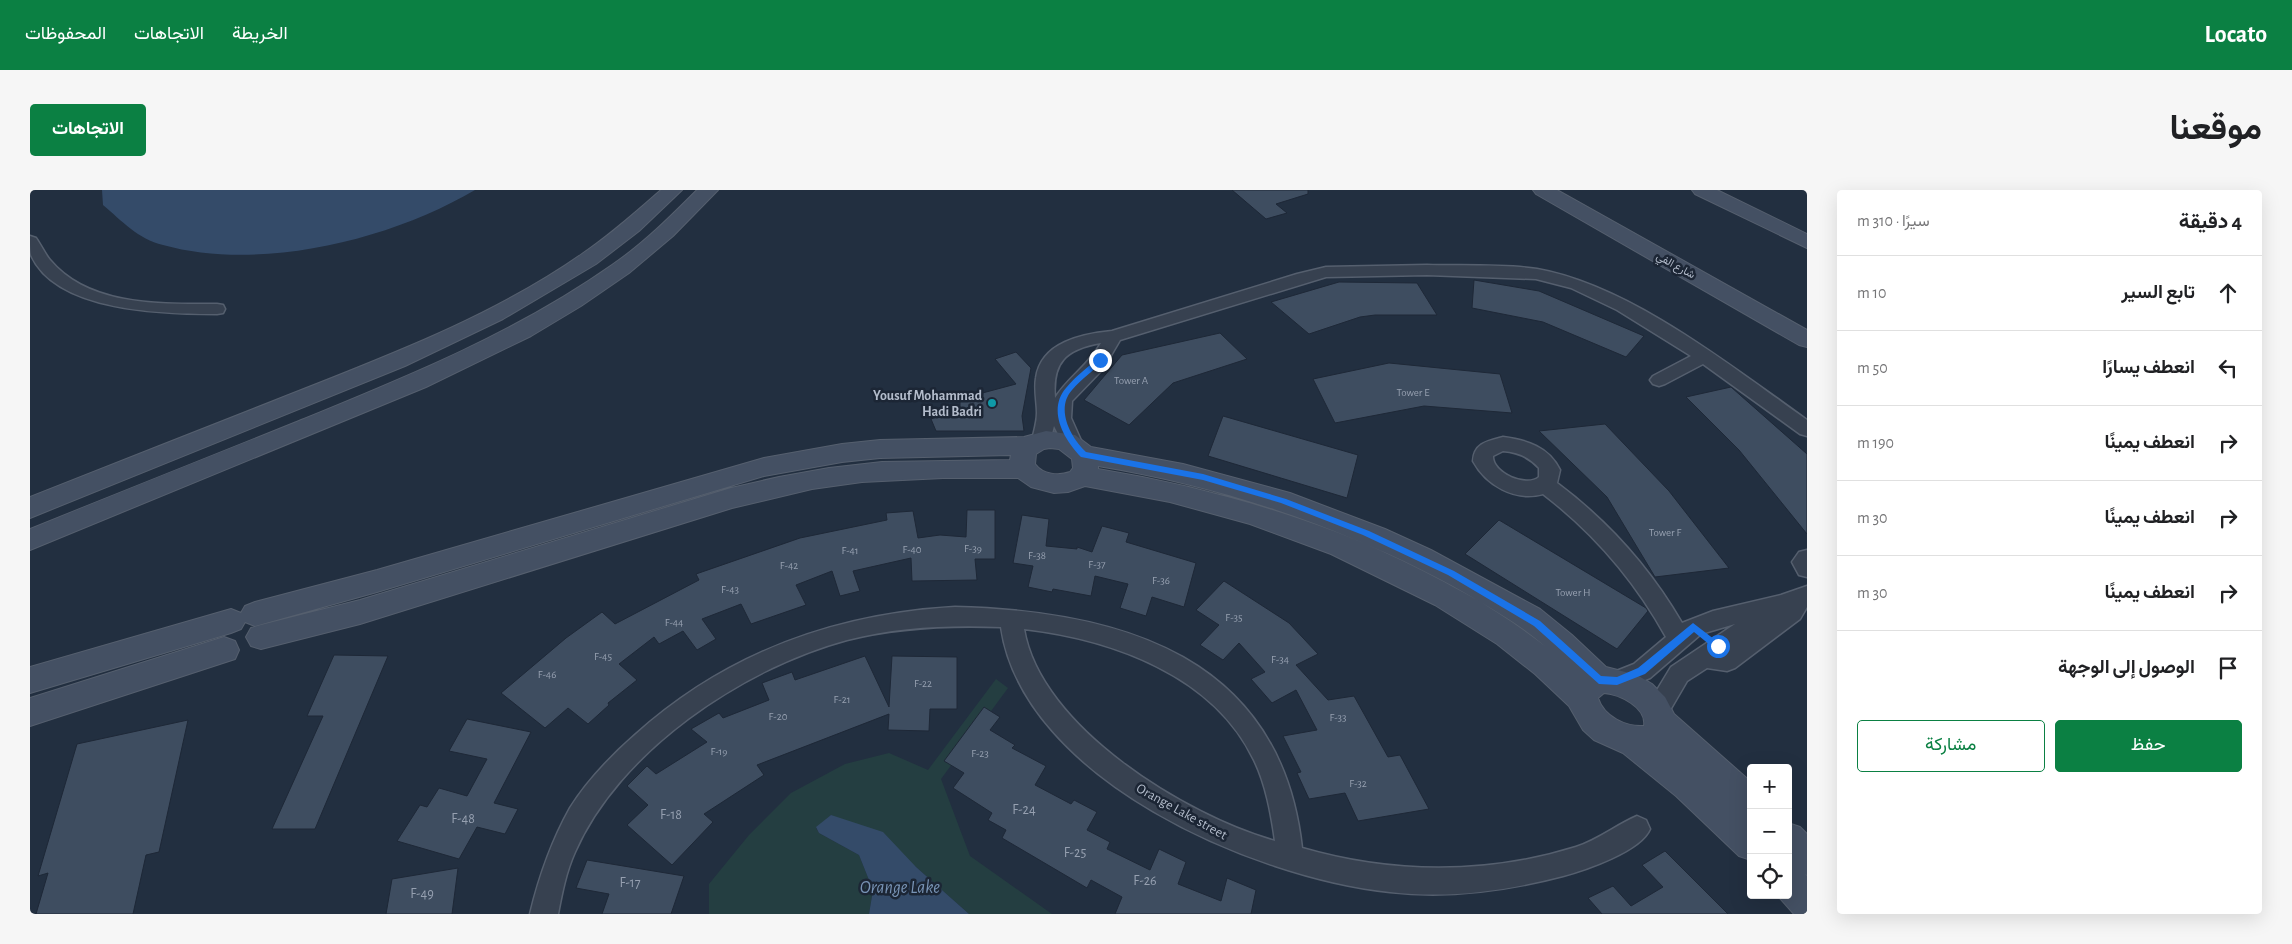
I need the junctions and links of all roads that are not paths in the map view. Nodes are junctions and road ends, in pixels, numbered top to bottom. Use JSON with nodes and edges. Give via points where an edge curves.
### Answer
{"nodes":[{"id":1,"x":672,"y":190,"type":"edge"},
{"id":2,"x":708,"y":190,"type":"edge"},
{"id":3,"x":1544,"y":190,"type":"edge"},
{"id":4,"x":1702,"y":190,"type":"edge"},
{"id":5,"x":1773,"y":226,"type":"junction"},
{"id":6,"x":30,"y":241,"type":"edge"},
{"id":7,"x":1807,"y":242,"type":"edge"},
{"id":8,"x":1807,"y":246,"type":"edge"},
{"id":9,"x":217,"y":309,"type":"dead end"},
{"id":10,"x":1113,"y":336,"type":"junction"},
{"id":11,"x":1807,"y":340,"type":"edge"},
{"id":12,"x":1704,"y":356,"type":"junction"},
{"id":13,"x":1051,"y":362,"type":"junction"},
{"id":14,"x":1075,"y":367,"type":"junction"},
{"id":15,"x":1659,"y":380,"type":"dead end"},
{"id":16,"x":1068,"y":390,"type":"junction"},
{"id":17,"x":1807,"y":429,"type":"edge"},
{"id":18,"x":1032,"y":452,"type":"junction"},
{"id":19,"x":1079,"y":459,"type":"junction"},
{"id":20,"x":1546,"y":485,"type":"dead end"},
{"id":21,"x":30,"y":508,"type":"edge"},
{"id":22,"x":30,"y":540,"type":"edge"},
{"id":23,"x":1807,"y":558,"type":"edge"},
{"id":24,"x":1807,"y":569,"type":"edge"},
{"id":25,"x":1797,"y":599,"type":"edge"},
{"id":26,"x":1011,"y":620,"type":"junction"},
{"id":27,"x":249,"y":624,"type":"junction"},
{"id":28,"x":1686,"y":632,"type":"junction"},
{"id":29,"x":1711,"y":651,"type":"junction"},
{"id":30,"x":30,"y":680,"type":"edge"},
{"id":31,"x":1600,"y":687,"type":"junction"},
{"id":32,"x":30,"y":712,"type":"edge"},
{"id":33,"x":1659,"y":717,"type":"junction"},
{"id":34,"x":1634,"y":742,"type":"junction"},
{"id":35,"x":1747,"y":800,"type":"edge"},
{"id":36,"x":1637,"y":829,"type":"dead end"},
{"id":37,"x":1747,"y":840,"type":"edge"},
{"id":38,"x":1792,"y":843,"type":"edge"},
{"id":39,"x":1807,"y":858,"type":"edge"},
{"id":40,"x":1290,"y":859,"type":"junction"},
{"id":41,"x":1792,"y":886,"type":"edge"},
{"id":42,"x":1807,"y":901,"type":"edge"},
{"id":43,"x":544,"y":914,"type":"edge"}],
"edges":[{"from":1,"to":21,"type":"street","via":[[580,265],[466,330]]},
{"from":2,"to":22,"type":"street","via":[[676,224],[643,252],[577,300],[399,397],[221,471]]},
{"from":3,"to":11,"type":"street","name":"شارع الفي"},
{"from":4,"to":5,"type":"street"},
{"from":5,"to":7,"type":"street"},
{"from":5,"to":8,"type":"street"},
{"from":6,"to":9,"type":"street","via":[[53,274],[85,292],[156,309]]},
{"from":10,"to":12,"type":"street","via":[[1314,274],[1381,271],[1537,280],[1607,298]]},
{"from":10,"to":13,"type":"street","via":[[1074,344]]},
{"from":10,"to":14,"type":"street","via":[[1086,354]]},
{"from":10,"to":16,"type":"street","via":[[1096,364]]},
{"from":12,"to":15,"type":"street"},
{"from":12,"to":17,"type":"street"},
{"from":13,"to":14,"type":"street"},
{"from":13,"to":18,"type":"street","via":[[1045,377],[1046,410]]},
{"from":14,"to":16,"type":"street"},
{"from":16,"to":19,"type":"street","via":[[1060,410]]},
{"from":18,"to":19,"type":"street","via":[[1058,440]]},
{"from":18,"to":19,"type":"street","via":[[1035,479],[1052,484],[1068,483]]},
{"from":18,"to":27,"type":"street","via":[[851,474],[774,488],[731,498],[360,612]]},
{"from":19,"to":31,"type":"street","via":[[1158,489],[1285,525],[1357,553],[1439,594],[1522,644],[1559,675]]},
{"from":20,"to":28,"type":"street","via":[[1604,533],[1640,575],[1660,608]]},
{"from":23,"to":24,"type":"street","via":[[1803,562]]},
{"from":25,"to":28,"type":"street","via":[[1713,620]]},
{"from":25,"to":29,"type":"street"},
{"from":26,"to":40,"type":"street","name":"Orange Lake street","via":[[1017,657],[1032,686],[1053,715],[1088,749],[1131,783],[1166,805],[1226,836]]},
{"from":26,"to":40,"type":"street","via":[[1078,629],[1135,646],[1182,668],[1226,702],[1246,724],[1273,774],[1282,801]]},
{"from":26,"to":43,"type":"street","via":[[978,617],[920,619],[846,631],[782,653],[720,685],[661,727],[607,780],[565,844]]},
{"from":27,"to":30,"type":"street"},
{"from":27,"to":32,"type":"street","via":[[224,626],[218,639],[224,650]]},
{"from":28,"to":29,"type":"street"},
{"from":28,"to":31,"type":"street","via":[[1642,671]]},
{"from":29,"to":33,"type":"street","via":[[1679,674]]},
{"from":31,"to":33,"type":"street","via":[[1645,695]]},
{"from":31,"to":34,"type":"street","via":[[1591,718],[1622,739]]},
{"from":33,"to":34,"type":"street","via":[[1659,732],[1653,738]]},
{"from":33,"to":35,"type":"street"},
{"from":34,"to":37,"type":"street","via":[[1688,785]]},
{"from":36,"to":40,"type":"street","name":"Orange Lake street","via":[[1576,860],[1541,871],[1470,881],[1421,882],[1378,878]]},
{"from":38,"to":39,"type":"street"},
{"from":41,"to":42,"type":"street"}]}
